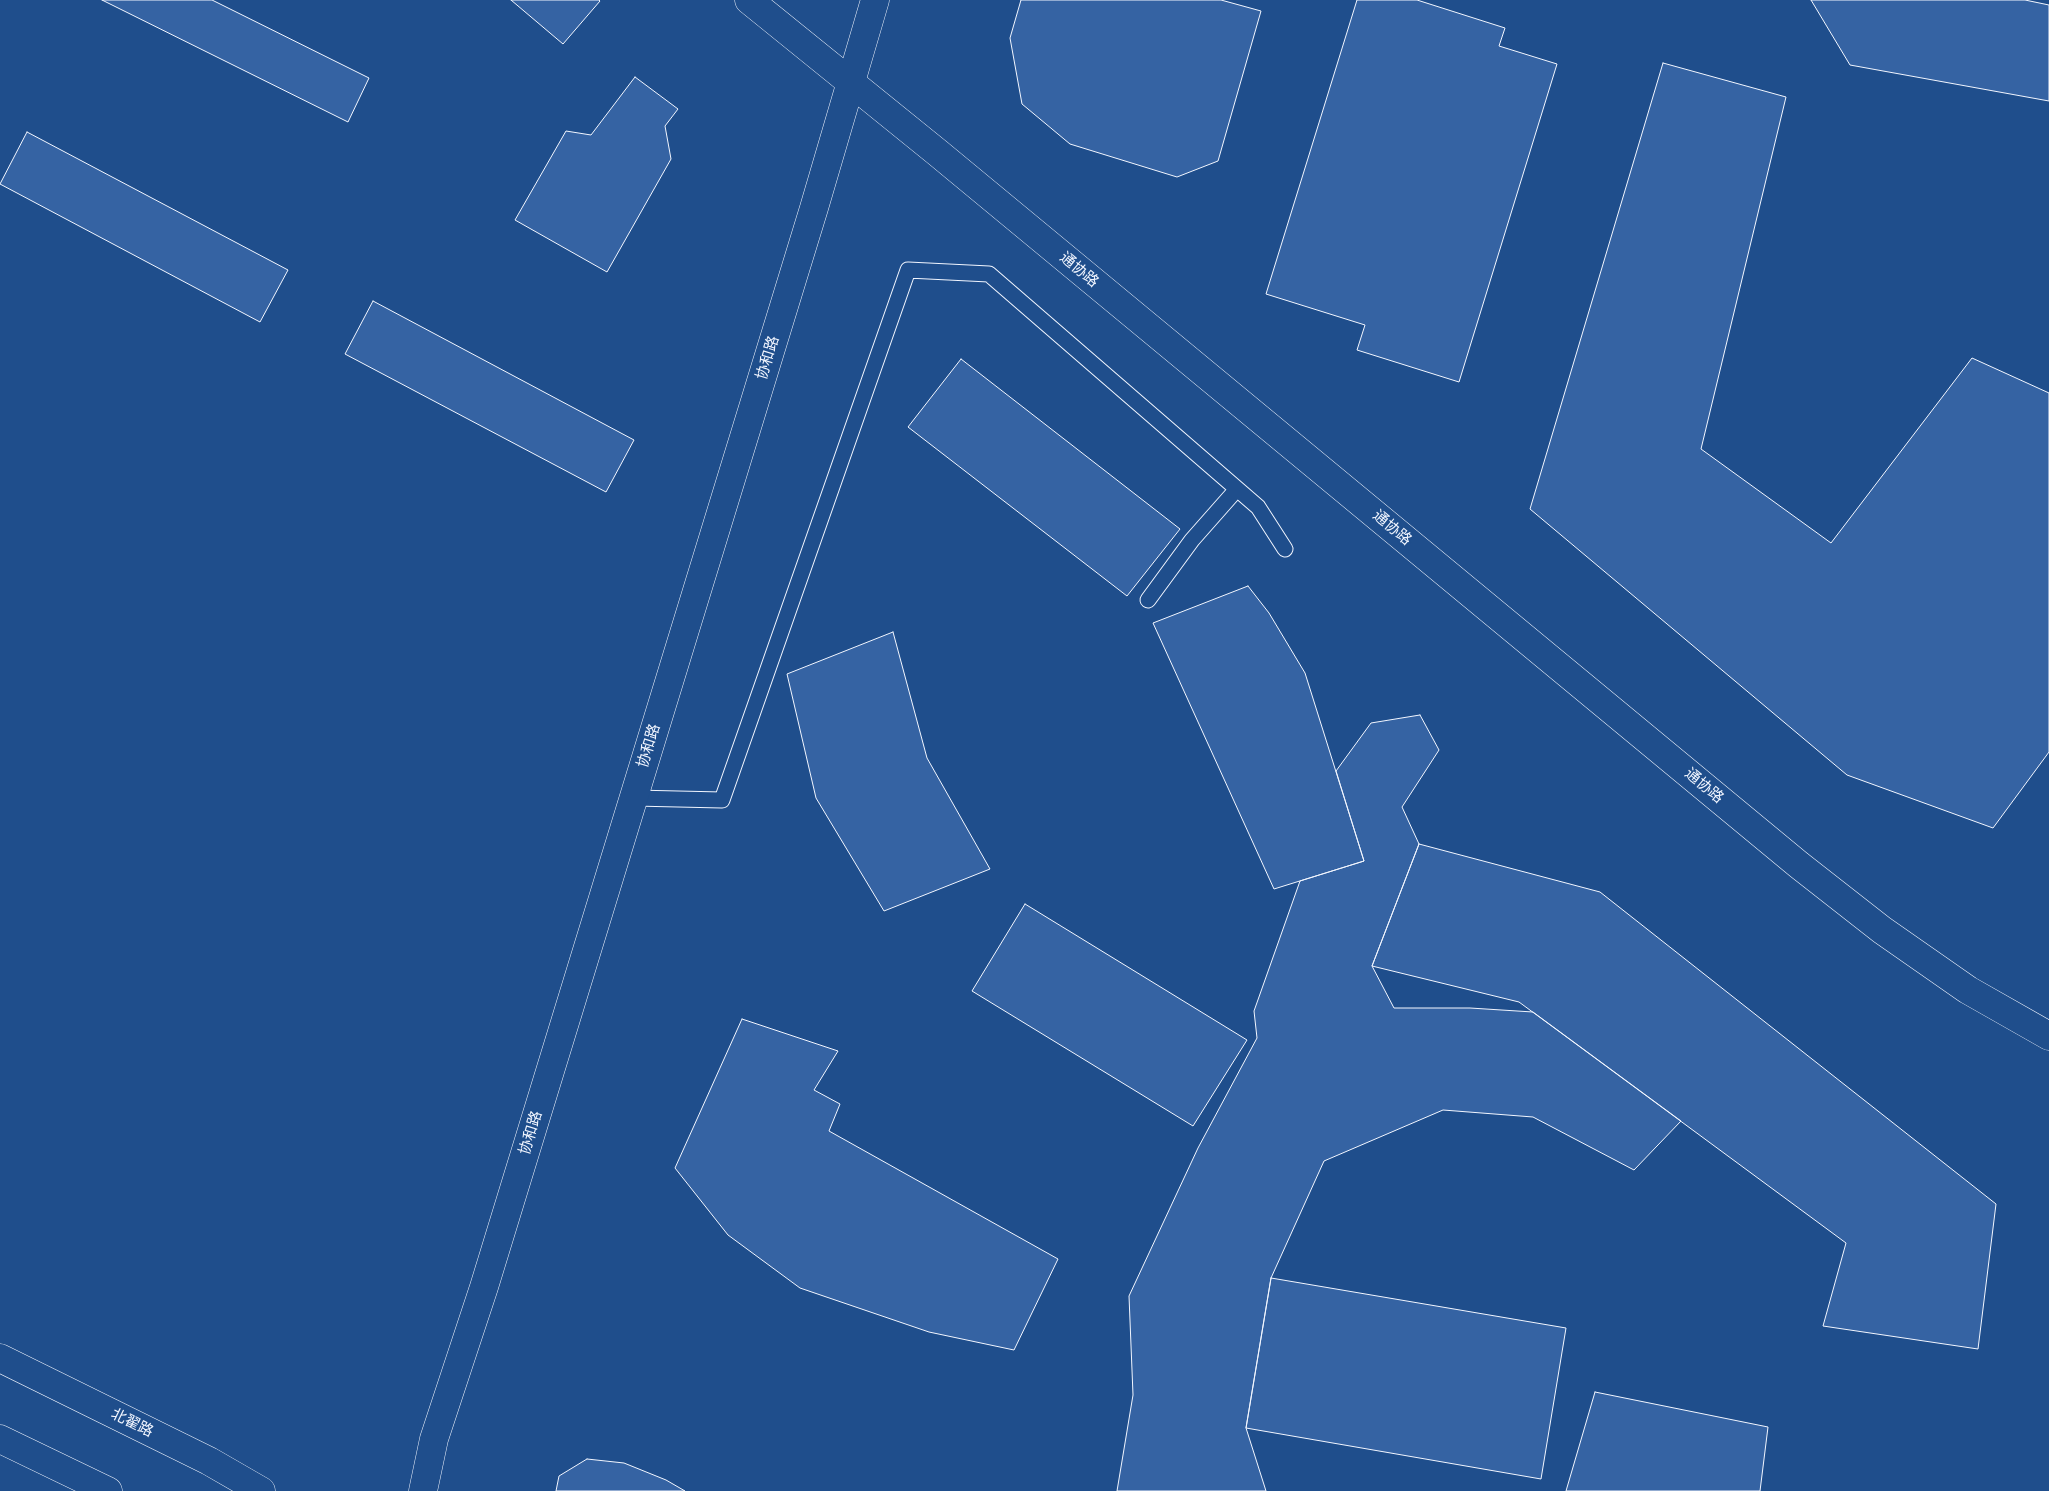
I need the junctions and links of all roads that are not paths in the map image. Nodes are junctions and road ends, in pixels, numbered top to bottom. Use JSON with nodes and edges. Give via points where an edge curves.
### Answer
{"nodes":[{"id":1,"x":749,"y":0,"type":"edge"},
{"id":2,"x":875,"y":0,"type":"edge"},
{"id":3,"x":851,"y":82,"type":"junction"},
{"id":4,"x":1237,"y":489,"type":"junction"},
{"id":5,"x":1286,"y":549,"type":"dead end"},
{"id":6,"x":1148,"y":600,"type":"dead end"},
{"id":7,"x":634,"y":798,"type":"junction"},
{"id":8,"x":2049,"y":1036,"type":"edge"},
{"id":9,"x":0,"y":1358,"type":"edge"},
{"id":10,"x":0,"y":1439,"type":"edge"},
{"id":11,"x":108,"y":1491,"type":"edge"},
{"id":12,"x":261,"y":1491,"type":"edge"},
{"id":13,"x":423,"y":1491,"type":"edge"}],
"edges":[{"from":1,"to":3,"type":"main road","name":"通协路"},
{"from":2,"to":3,"type":"main road","name":"协和路"},
{"from":3,"to":7,"type":"main road","name":"协和路"},
{"from":3,"to":8,"type":"main road","name":"通协路","via":[[1799,864],[1882,930],[1968,990]]},
{"from":4,"to":5,"type":"lane","via":[[1258,507]]},
{"from":4,"to":6,"type":"lane","via":[[1192,540]]},
{"from":4,"to":7,"type":"lane","via":[[989,274],[908,270],[722,800]]},
{"from":7,"to":13,"type":"main road","name":"协和路","via":[[434,1439]]},
{"from":9,"to":12,"type":"main road","name":"北翟路","via":[[209,1461]]},
{"from":10,"to":11,"type":"main road"}]}
